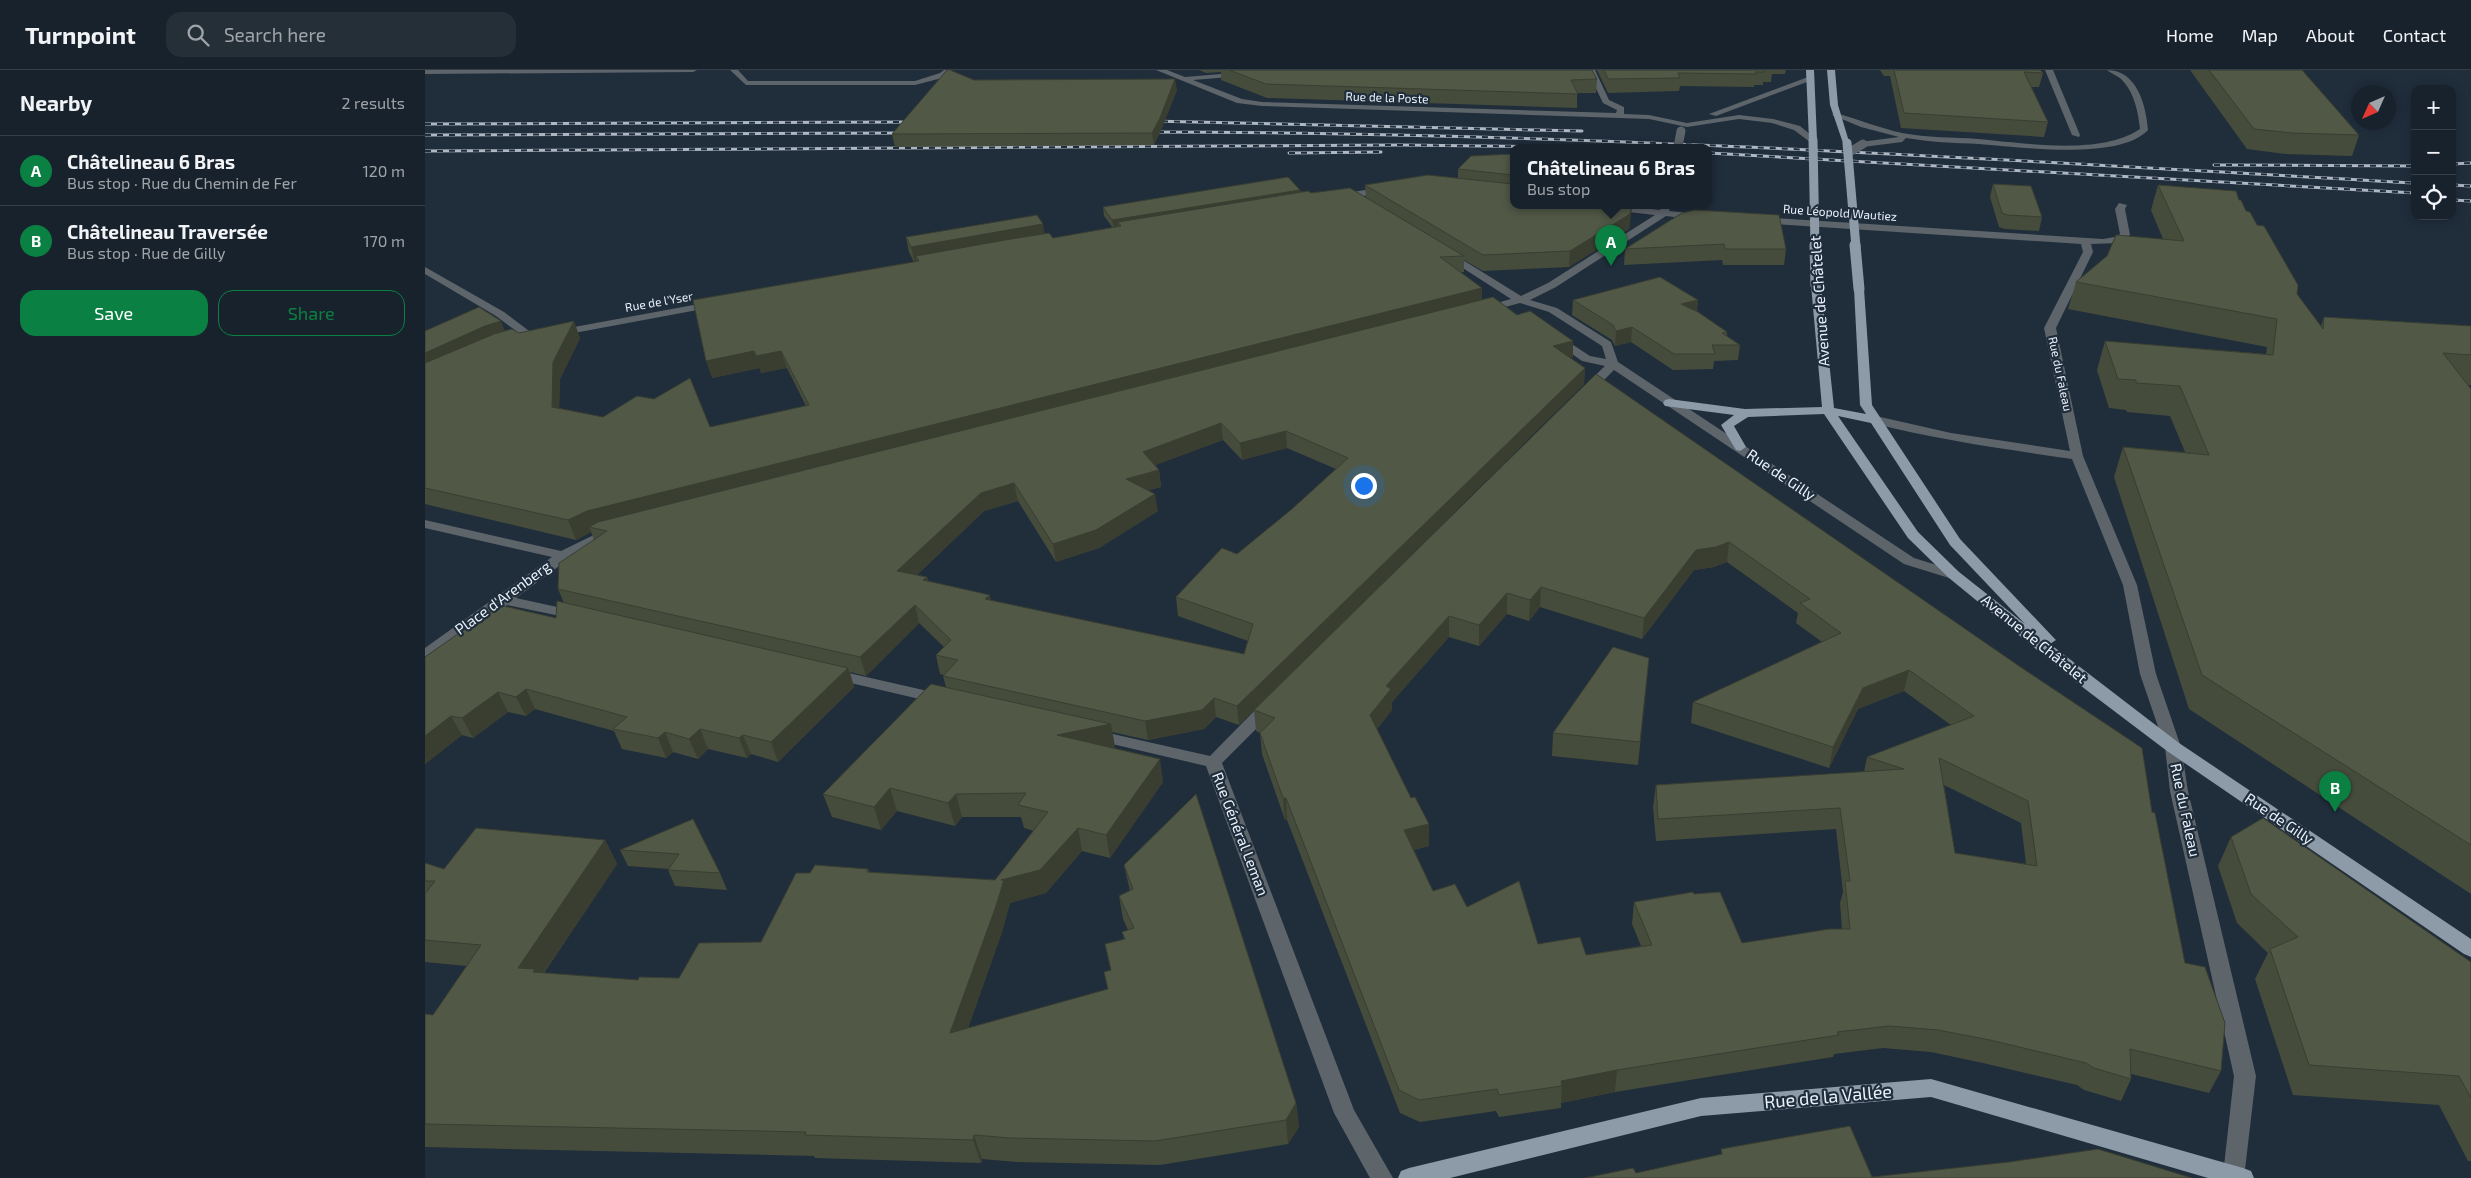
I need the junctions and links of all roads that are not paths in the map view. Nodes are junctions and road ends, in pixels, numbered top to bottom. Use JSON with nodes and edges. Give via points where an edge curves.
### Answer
{"nodes":[{"id":1,"x":693,"y":70,"type":"edge"},
{"id":2,"x":734,"y":70,"type":"edge"},
{"id":3,"x":1160,"y":70,"type":"edge"},
{"id":4,"x":1591,"y":70,"type":"edge"},
{"id":5,"x":1831,"y":70,"type":"edge"},
{"id":6,"x":2049,"y":70,"type":"edge"},
{"id":7,"x":2111,"y":70,"type":"edge"},
{"id":8,"x":425,"y":72,"type":"edge"},
{"id":9,"x":946,"y":72,"type":"edge"},
{"id":10,"x":1251,"y":73,"type":"edge"},
{"id":11,"x":1811,"y":74,"type":"edge"},
{"id":12,"x":1184,"y":78,"type":"junction"},
{"id":13,"x":1836,"y":115,"type":"junction"},
{"id":14,"x":1619,"y":117,"type":"junction"},
{"id":15,"x":1684,"y":128,"type":"junction"},
{"id":16,"x":2076,"y":135,"type":"dead end"},
{"id":17,"x":1914,"y":138,"type":"junction"},
{"id":18,"x":1813,"y":140,"type":"junction"},
{"id":19,"x":1679,"y":144,"type":"edge"},
{"id":20,"x":1847,"y":148,"type":"junction"},
{"id":21,"x":1393,"y":190,"type":"edge"},
{"id":22,"x":1348,"y":195,"type":"junction"},
{"id":23,"x":1333,"y":198,"type":"edge"},
{"id":24,"x":1365,"y":205,"type":"edge"},
{"id":25,"x":2122,"y":205,"type":"dead end"},
{"id":26,"x":1665,"y":209,"type":"edge"},
{"id":27,"x":1712,"y":218,"type":"edge"},
{"id":28,"x":1752,"y":220,"type":"edge"},
{"id":29,"x":2086,"y":242,"type":"junction"},
{"id":30,"x":1437,"y":249,"type":"edge"},
{"id":31,"x":425,"y":270,"type":"edge"},
{"id":32,"x":1521,"y":300,"type":"junction"},
{"id":33,"x":725,"y":302,"type":"edge"},
{"id":34,"x":1466,"y":314,"type":"edge"},
{"id":35,"x":1525,"y":316,"type":"edge"},
{"id":36,"x":1548,"y":332,"type":"edge"},
{"id":37,"x":541,"y":336,"type":"junction"},
{"id":38,"x":514,"y":342,"type":"edge"},
{"id":39,"x":1613,"y":364,"type":"junction"},
{"id":40,"x":1579,"y":399,"type":"edge"},
{"id":41,"x":1669,"y":403,"type":"junction"},
{"id":42,"x":1828,"y":410,"type":"junction"},
{"id":43,"x":1745,"y":413,"type":"junction"},
{"id":44,"x":1876,"y":420,"type":"junction"},
{"id":45,"x":1740,"y":448,"type":"junction"},
{"id":46,"x":2077,"y":456,"type":"junction"},
{"id":47,"x":425,"y":524,"type":"edge"},
{"id":48,"x":629,"y":526,"type":"edge"},
{"id":49,"x":562,"y":555,"type":"junction"},
{"id":50,"x":1954,"y":575,"type":"junction"},
{"id":51,"x":504,"y":600,"type":"junction"},
{"id":52,"x":586,"y":618,"type":"edge"},
{"id":53,"x":432,"y":643,"type":"edge"},
{"id":54,"x":425,"y":655,"type":"edge"},
{"id":55,"x":815,"y":670,"type":"edge"},
{"id":56,"x":2091,"y":685,"type":"junction"},
{"id":57,"x":1276,"y":699,"type":"edge"},
{"id":58,"x":960,"y":704,"type":"edge"},
{"id":59,"x":1077,"y":731,"type":"edge"},
{"id":60,"x":2173,"y":747,"type":"junction"},
{"id":61,"x":1213,"y":762,"type":"junction"},
{"id":62,"x":2471,"y":949,"type":"edge"},
{"id":63,"x":2239,"y":1177,"type":"edge"},
{"id":64,"x":1382,"y":1178,"type":"edge"},
{"id":65,"x":1409,"y":1178,"type":"edge"}],
"edges":[{"from":1,"to":8,"type":"street"},
{"from":2,"to":9,"type":"street","via":[[745,83],[915,83]]},
{"from":3,"to":12,"type":"street","name":"Rue de la Poste"},
{"from":4,"to":14,"type":"street","via":[[1606,101],[1621,109]]},
{"from":5,"to":13,"type":"main road","name":"Avenue de Châtelet"},
{"from":6,"to":16,"type":"street"},
{"from":7,"to":17,"type":"street","via":[[2128,79],[2143,117],[2144,130],[2127,141],[2072,147]]},
{"from":10,"to":12,"type":"street"},
{"from":11,"to":15,"type":"street"},
{"from":11,"to":18,"type":"main road","name":"Avenue de Châtelet"},
{"from":12,"to":14,"type":"street","name":"Rue de la Poste","via":[[1240,101],[1262,104]]},
{"from":13,"to":17,"type":"street"},
{"from":13,"to":20,"type":"main road","name":"Avenue de Châtelet"},
{"from":14,"to":15,"type":"street","name":"Rue de la Poste","via":[[1649,117]]},
{"from":15,"to":18,"type":"street","via":[[1739,117],[1797,128]]},
{"from":15,"to":19,"type":"street","bridge":true},
{"from":17,"to":20,"type":"street","bridge":true},
{"from":18,"to":42,"type":"main road","name":"Avenue de Châtelet","bridge":true,"via":[[1816,285]]},
{"from":20,"to":44,"type":"main road","name":"Avenue de Châtelet","bridge":true,"via":[[1866,404]]},
{"from":21,"to":22,"type":"street"},
{"from":22,"to":23,"type":"street"},
{"from":22,"to":24,"type":"street"},
{"from":25,"to":29,"type":"street","name":"Rue Léopold Wautiez","via":[[2125,235],[2117,240]]},
{"from":26,"to":27,"type":"street"},
{"from":26,"to":32,"type":"street","via":[[1552,284]]},
{"from":28,"to":29,"type":"street","name":"Rue Léopold Wautiez"},
{"from":29,"to":46,"type":"street","name":"Rue du Faleau","via":[[2088,252],[2051,328]]},
{"from":30,"to":32,"type":"street"},
{"from":31,"to":37,"type":"street"},
{"from":32,"to":34,"type":"street"},
{"from":32,"to":35,"type":"street","via":[[1519,308]]},
{"from":32,"to":39,"type":"street","via":[[1597,348]]},
{"from":33,"to":37,"type":"street","name":"Rue de l'Yser"},
{"from":36,"to":39,"type":"street","name":"Rue de Gilly","via":[[1586,359]]},
{"from":37,"to":38,"type":"street","name":"Rue de l'Yser"},
{"from":39,"to":40,"type":"street"},
{"from":39,"to":41,"type":"street","name":"Rue de Gilly"},
{"from":41,"to":43,"type":"main road"},
{"from":41,"to":45,"type":"street","name":"Rue de Gilly"},
{"from":42,"to":43,"type":"main road"},
{"from":42,"to":44,"type":"main road"},
{"from":42,"to":50,"type":"main road","name":"Avenue de Châtelet","via":[[1913,535]]},
{"from":43,"to":45,"type":"main road","via":[[1727,425]]},
{"from":44,"to":46,"type":"street","via":[[1931,434]]},
{"from":44,"to":56,"type":"main road","name":"Avenue de Châtelet","via":[[1955,542]]},
{"from":45,"to":50,"type":"street","name":"Rue de Gilly","via":[[1909,561]]},
{"from":46,"to":60,"type":"street","name":"Rue du Faleau","via":[[2131,586],[2148,674]]},
{"from":47,"to":49,"type":"street","name":"Place d'Arenberg"},
{"from":48,"to":49,"type":"street","via":[[600,535]]},
{"from":49,"to":51,"type":"street","name":"Place d'Arenberg"},
{"from":50,"to":56,"type":"main road","name":"Avenue de Châtelet"},
{"from":51,"to":52,"type":"street"},
{"from":51,"to":53,"type":"street","name":"Place d'Arenberg"},
{"from":53,"to":54,"type":"street","name":"Place d'Arenberg"},
{"from":55,"to":58,"type":"street"},
{"from":56,"to":60,"type":"main road","name":"Rue de Gilly"},
{"from":57,"to":61,"type":"street","name":"Rue Général Leman"},
{"from":59,"to":61,"type":"street"},
{"from":60,"to":62,"type":"main road","name":"Rue de Gilly"},
{"from":60,"to":63,"type":"street","name":"Rue du Faleau","via":[[2179,790],[2245,1076]]},
{"from":61,"to":64,"type":"street","name":"Rue Général Leman","via":[[1345,1113]]},
{"from":63,"to":65,"type":"main road","name":"Rue de la Vallée","via":[[1931,1088],[1701,1107]]}]}
